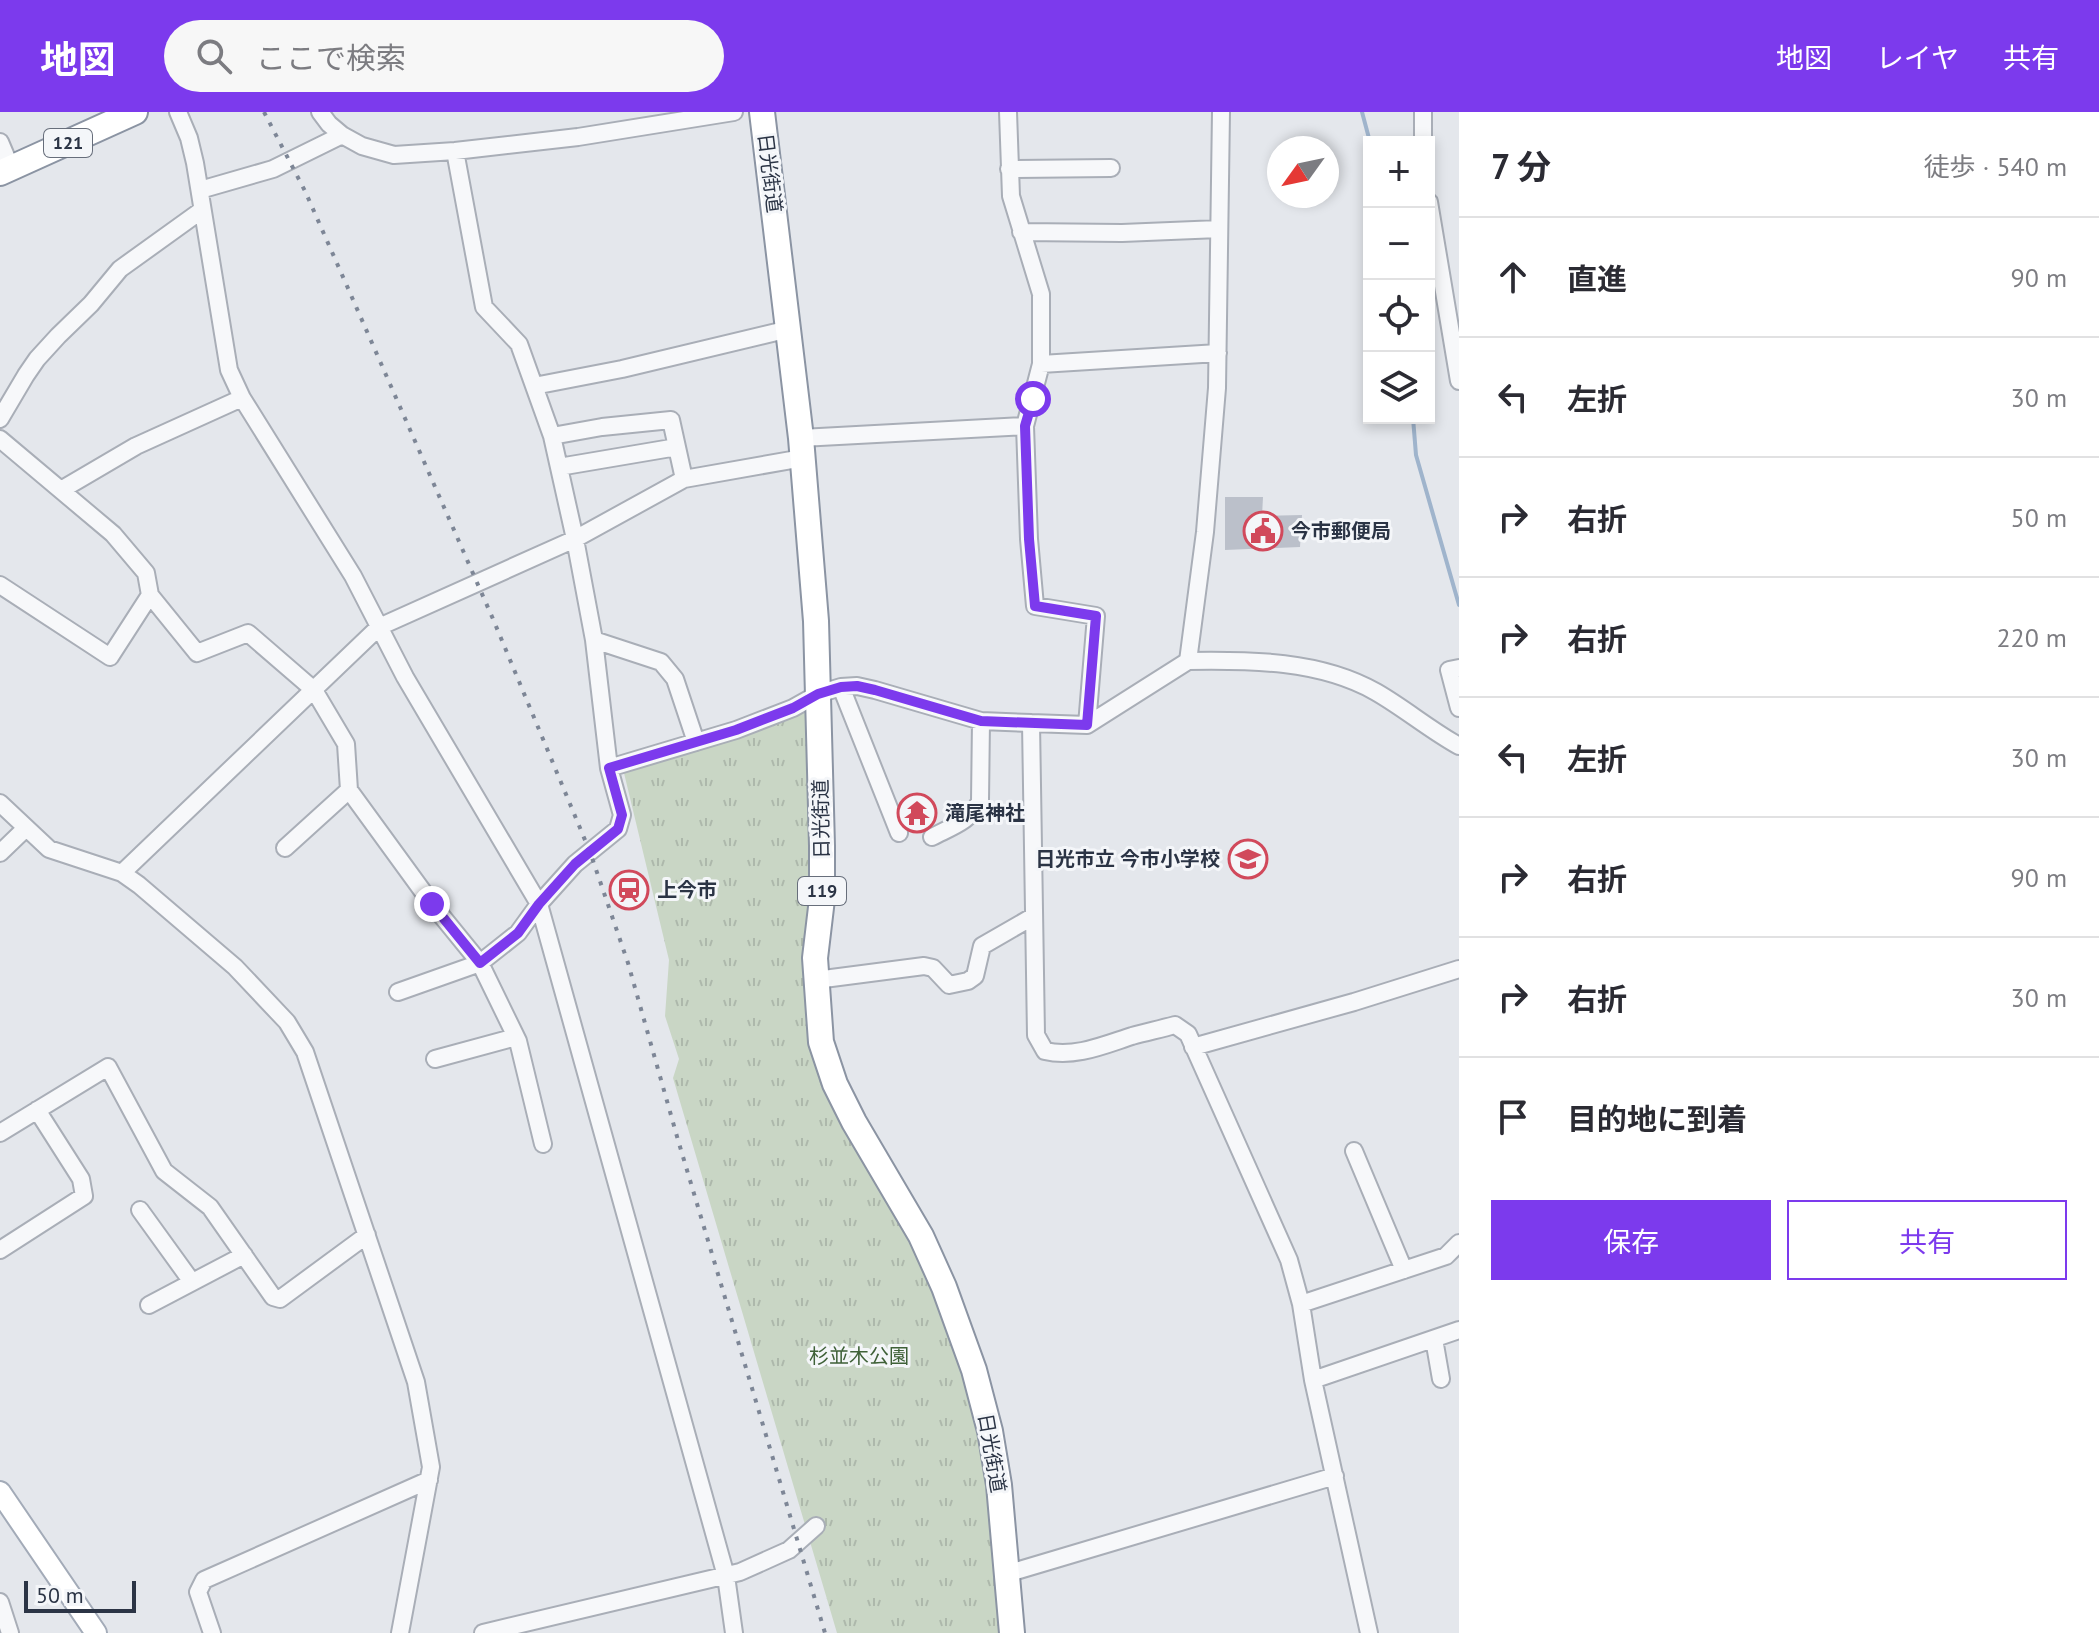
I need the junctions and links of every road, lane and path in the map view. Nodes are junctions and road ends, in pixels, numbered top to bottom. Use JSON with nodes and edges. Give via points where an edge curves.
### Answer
{"nodes":[{"id":1,"x":135,"y":112,"type":"edge"},
{"id":2,"x":178,"y":112,"type":"edge"},
{"id":3,"x":320,"y":112,"type":"edge"},
{"id":4,"x":734,"y":112,"type":"edge"},
{"id":5,"x":762,"y":112,"type":"edge"},
{"id":6,"x":1008,"y":112,"type":"edge"},
{"id":7,"x":1221,"y":112,"type":"edge"},
{"id":8,"x":1423,"y":112,"type":"edge"},
{"id":9,"x":342,"y":135,"type":"junction"},
{"id":10,"x":1423,"y":136,"type":"edge"},
{"id":11,"x":0,"y":142,"type":"edge"},
{"id":12,"x":455,"y":151,"type":"junction"},
{"id":13,"x":1111,"y":168,"type":"dead end"},
{"id":14,"x":1009,"y":169,"type":"junction"},
{"id":15,"x":5,"y":171,"type":"edge"},
{"id":16,"x":200,"y":190,"type":"junction"},
{"id":17,"x":1430,"y":208,"type":"edge"},
{"id":18,"x":202,"y":210,"type":"junction"},
{"id":19,"x":1219,"y":229,"type":"junction"},
{"id":20,"x":1021,"y":232,"type":"junction"},
{"id":21,"x":789,"y":329,"type":"junction"},
{"id":22,"x":1218,"y":353,"type":"junction"},
{"id":23,"x":1041,"y":364,"type":"junction"},
{"id":24,"x":1459,"y":381,"type":"edge"},
{"id":25,"x":534,"y":386,"type":"junction"},
{"id":26,"x":242,"y":398,"type":"junction"},
{"id":27,"x":0,"y":419,"type":"edge"},
{"id":28,"x":1025,"y":426,"type":"junction"},
{"id":29,"x":552,"y":436,"type":"junction"},
{"id":30,"x":2,"y":445,"type":"edge"},
{"id":31,"x":677,"y":447,"type":"junction"},
{"id":32,"x":802,"y":448,"type":"junction"},
{"id":33,"x":559,"y":467,"type":"junction"},
{"id":34,"x":684,"y":479,"type":"junction"},
{"id":35,"x":61,"y":490,"type":"junction"},
{"id":36,"x":575,"y":539,"type":"junction"},
{"id":37,"x":0,"y":585,"type":"edge"},
{"id":38,"x":150,"y":595,"type":"junction"},
{"id":39,"x":379,"y":627,"type":"junction"},
{"id":40,"x":594,"y":640,"type":"junction"},
{"id":41,"x":1188,"y":661,"type":"junction"},
{"id":42,"x":1459,"y":668,"type":"edge"},
{"id":43,"x":314,"y":690,"type":"junction"},
{"id":44,"x":829,"y":691,"type":"junction"},
{"id":45,"x":1459,"y":708,"type":"edge"},
{"id":46,"x":981,"y":721,"type":"junction"},
{"id":47,"x":1031,"y":723,"type":"junction"},
{"id":48,"x":1087,"y":725,"type":"junction"},
{"id":49,"x":696,"y":742,"type":"junction"},
{"id":50,"x":1459,"y":746,"type":"edge"},
{"id":51,"x":609,"y":768,"type":"junction"},
{"id":52,"x":349,"y":790,"type":"junction"},
{"id":53,"x":0,"y":803,"type":"edge"},
{"id":54,"x":26,"y":828,"type":"junction"},
{"id":55,"x":899,"y":833,"type":"dead end"},
{"id":56,"x":932,"y":837,"type":"dead end"},
{"id":57,"x":285,"y":848,"type":"dead end"},
{"id":58,"x":0,"y":853,"type":"edge"},
{"id":59,"x":122,"y":873,"type":"junction"},
{"id":60,"x":539,"y":904,"type":"junction"},
{"id":61,"x":1034,"y":916,"type":"junction"},
{"id":62,"x":480,"y":963,"type":"junction"},
{"id":63,"x":1459,"y":969,"type":"edge"},
{"id":64,"x":816,"y":980,"type":"junction"},
{"id":65,"x":398,"y":992,"type":"dead end"},
{"id":66,"x":516,"y":1037,"type":"junction"},
{"id":67,"x":1193,"y":1047,"type":"junction"},
{"id":68,"x":435,"y":1059,"type":"dead end"},
{"id":69,"x":37,"y":1110,"type":"junction"},
{"id":70,"x":0,"y":1133,"type":"edge"},
{"id":71,"x":543,"y":1144,"type":"dead end"},
{"id":72,"x":1354,"y":1151,"type":"dead end"},
{"id":73,"x":140,"y":1210,"type":"dead end"},
{"id":74,"x":367,"y":1235,"type":"junction"},
{"id":75,"x":1459,"y":1243,"type":"edge"},
{"id":76,"x":0,"y":1250,"type":"edge"},
{"id":77,"x":244,"y":1255,"type":"junction"},
{"id":78,"x":1404,"y":1270,"type":"junction"},
{"id":79,"x":192,"y":1282,"type":"junction"},
{"id":80,"x":1301,"y":1304,"type":"junction"},
{"id":81,"x":149,"y":1305,"type":"dead end"},
{"id":82,"x":1459,"y":1330,"type":"edge"},
{"id":83,"x":1434,"y":1339,"type":"junction"},
{"id":84,"x":1441,"y":1379,"type":"dead end"},
{"id":85,"x":1313,"y":1380,"type":"junction"},
{"id":86,"x":1335,"y":1476,"type":"junction"},
{"id":87,"x":429,"y":1480,"type":"junction"},
{"id":88,"x":0,"y":1492,"type":"edge"},
{"id":89,"x":816,"y":1526,"type":"dead end"},
{"id":90,"x":1006,"y":1574,"type":"junction"},
{"id":91,"x":726,"y":1576,"type":"junction"},
{"id":92,"x":0,"y":1602,"type":"edge"},
{"id":93,"x":10,"y":1633,"type":"edge"},
{"id":94,"x":96,"y":1633,"type":"edge"},
{"id":95,"x":212,"y":1633,"type":"edge"},
{"id":96,"x":400,"y":1633,"type":"edge"},
{"id":97,"x":483,"y":1633,"type":"edge"},
{"id":98,"x":734,"y":1633,"type":"edge"},
{"id":99,"x":1012,"y":1633,"type":"edge"},
{"id":100,"x":1369,"y":1633,"type":"edge"}],
"edges":[{"from":1,"to":15,"type":"highway","number":"121"},
{"from":2,"to":16,"type":"street"},
{"from":3,"to":9,"type":"street"},
{"from":4,"to":12,"type":"street"},
{"from":5,"to":21,"type":"highway","name":"日光街道","number":"119"},
{"from":6,"to":14,"type":"street"},
{"from":7,"to":19,"type":"street"},
{"from":8,"to":10,"type":"street"},
{"from":9,"to":12,"type":"street","via":[[394,155]]},
{"from":9,"to":16,"type":"street","via":[[273,169]]},
{"from":11,"to":15,"type":"street"},
{"from":12,"to":25,"type":"street","via":[[484,307],[519,344]]},
{"from":13,"to":14,"type":"street"},
{"from":14,"to":20,"type":"street"},
{"from":16,"to":18,"type":"street"},
{"from":17,"to":24,"type":"street"},
{"from":18,"to":26,"type":"street","via":[[229,370]]},
{"from":18,"to":27,"type":"street","via":[[120,269],[37,359]]},
{"from":19,"to":20,"type":"street"},
{"from":19,"to":22,"type":"street"},
{"from":20,"to":23,"type":"street","via":[[1041,294]]},
{"from":21,"to":25,"type":"street"},
{"from":21,"to":32,"type":"highway","name":"日光街道","number":"119"},
{"from":22,"to":23,"type":"street"},
{"from":22,"to":41,"type":"street","via":[[1205,532]]},
{"from":23,"to":28,"type":"street"},
{"from":25,"to":29,"type":"street"},
{"from":26,"to":35,"type":"street","via":[[136,446]]},
{"from":26,"to":39,"type":"street"},
{"from":28,"to":32,"type":"street"},
{"from":28,"to":48,"type":"street","via":[[1035,606],[1096,616]]},
{"from":29,"to":31,"type":"street","via":[[671,420]]},
{"from":29,"to":33,"type":"street"},
{"from":30,"to":35,"type":"street"},
{"from":31,"to":33,"type":"street"},
{"from":31,"to":34,"type":"street"},
{"from":32,"to":34,"type":"street"},
{"from":32,"to":44,"type":"highway","name":"日光街道","number":"119","via":[[816,621]]},
{"from":33,"to":36,"type":"street"},
{"from":34,"to":36,"type":"street"},
{"from":35,"to":38,"type":"street","via":[[113,534],[146,573]]},
{"from":36,"to":39,"type":"street"},
{"from":36,"to":40,"type":"street"},
{"from":37,"to":38,"type":"street","via":[[110,657]]},
{"from":38,"to":43,"type":"street","via":[[197,653],[248,633]]},
{"from":39,"to":43,"type":"street"},
{"from":39,"to":60,"type":"street"},
{"from":40,"to":49,"type":"street","via":[[661,662],[675,679]]},
{"from":40,"to":51,"type":"street"},
{"from":41,"to":48,"type":"street"},
{"from":41,"to":50,"type":"street","via":[[1243,660],[1324,671],[1375,691]]},
{"from":42,"to":45,"type":"street","via":[[1449,670]]},
{"from":43,"to":52,"type":"street","via":[[346,744]]},
{"from":43,"to":59,"type":"street"},
{"from":44,"to":46,"type":"street","via":[[857,686]]},
{"from":44,"to":49,"type":"street"},
{"from":44,"to":55,"type":"street"},
{"from":44,"to":64,"type":"highway","name":"日光街道","number":"119"},
{"from":46,"to":47,"type":"street"},
{"from":46,"to":56,"type":"street","via":[[980,801],[975,812]]},
{"from":47,"to":48,"type":"street"},
{"from":47,"to":61,"type":"street"},
{"from":49,"to":51,"type":"street"},
{"from":51,"to":60,"type":"street","via":[[622,815],[618,829],[575,864]]},
{"from":52,"to":57,"type":"street"},
{"from":52,"to":62,"type":"street"},
{"from":53,"to":54,"type":"street"},
{"from":54,"to":58,"type":"street"},
{"from":54,"to":59,"type":"street","via":[[49,849]]},
{"from":59,"to":74,"type":"street","via":[[235,967],[287,1022],[305,1052]]},
{"from":60,"to":62,"type":"street","via":[[518,933]]},
{"from":60,"to":91,"type":"street"},
{"from":61,"to":64,"type":"street","via":[[982,946],[975,976],[968,981],[949,985],[924,966]]},
{"from":61,"to":67,"type":"street","via":[[1036,1035],[1045,1051],[1060,1054],[1110,1045],[1175,1025],[1188,1034]]},
{"from":62,"to":65,"type":"street"},
{"from":62,"to":66,"type":"street"},
{"from":63,"to":67,"type":"street"},
{"from":64,"to":90,"type":"highway","name":"日光街道","number":"119","via":[[821,1042],[835,1084],[921,1236],[974,1370],[999,1485]]},
{"from":66,"to":68,"type":"street"},
{"from":66,"to":71,"type":"street"},
{"from":67,"to":80,"type":"street","via":[[1289,1260]]},
{"from":69,"to":70,"type":"street"},
{"from":69,"to":76,"type":"street","via":[[81,1179],[84,1196]]},
{"from":69,"to":77,"type":"street","via":[[108,1067],[164,1171],[210,1207]]},
{"from":72,"to":78,"type":"street"},
{"from":73,"to":79,"type":"street"},
{"from":74,"to":77,"type":"street","via":[[280,1299],[273,1297]]},
{"from":74,"to":87,"type":"street","via":[[416,1382]]},
{"from":75,"to":78,"type":"street","via":[[1446,1256]]},
{"from":77,"to":79,"type":"street"},
{"from":78,"to":80,"type":"street"},
{"from":79,"to":81,"type":"street"},
{"from":80,"to":85,"type":"street"},
{"from":82,"to":83,"type":"street"},
{"from":83,"to":84,"type":"street"},
{"from":83,"to":85,"type":"street"},
{"from":85,"to":86,"type":"street"},
{"from":86,"to":90,"type":"street"},
{"from":86,"to":100,"type":"street"},
{"from":87,"to":95,"type":"street","via":[[204,1580],[198,1592]]},
{"from":87,"to":96,"type":"street"},
{"from":88,"to":94,"type":"main road"},
{"from":89,"to":91,"type":"street","via":[[789,1550]]},
{"from":90,"to":99,"type":"highway","name":"日光街道","number":"119"},
{"from":91,"to":97,"type":"street"},
{"from":91,"to":98,"type":"street"},
{"from":92,"to":93,"type":"street"}]}
